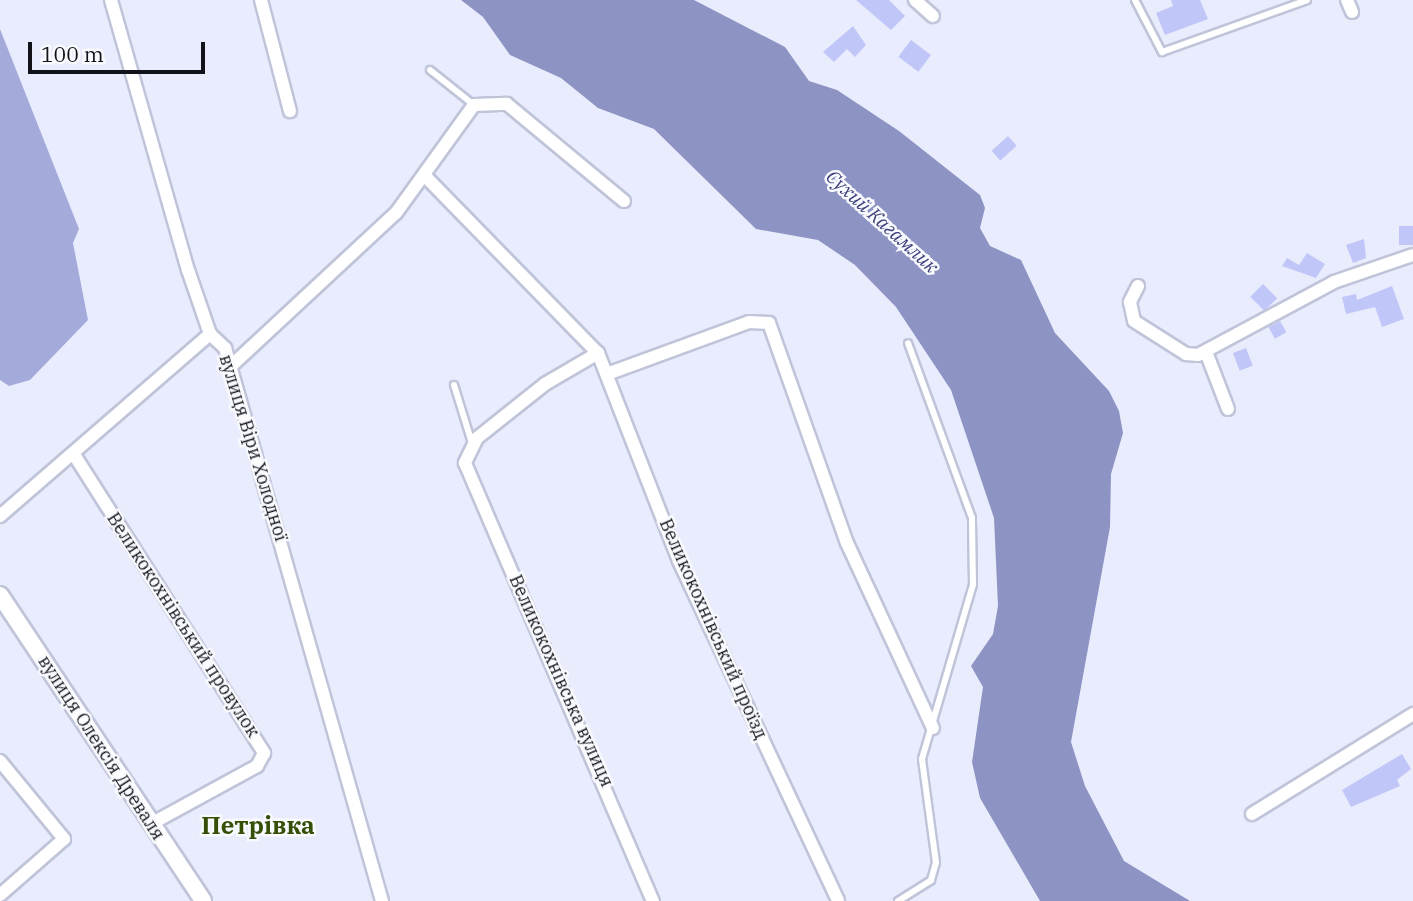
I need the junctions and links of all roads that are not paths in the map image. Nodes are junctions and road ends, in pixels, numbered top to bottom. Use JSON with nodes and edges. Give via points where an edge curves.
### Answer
{"nodes":[{"id":1,"x":111,"y":0,"type":"edge"},
{"id":2,"x":261,"y":0,"type":"edge"},
{"id":3,"x":915,"y":0,"type":"edge"},
{"id":4,"x":1135,"y":0,"type":"edge"},
{"id":5,"x":1307,"y":0,"type":"edge"},
{"id":6,"x":933,"y":16,"type":"dead end"},
{"id":7,"x":430,"y":70,"type":"dead end"},
{"id":8,"x":474,"y":105,"type":"junction"},
{"id":9,"x":290,"y":110,"type":"dead end"},
{"id":10,"x":425,"y":176,"type":"junction"},
{"id":11,"x":624,"y":201,"type":"dead end"},
{"id":12,"x":1413,"y":255,"type":"edge"},
{"id":13,"x":1138,"y":286,"type":"dead end"},
{"id":14,"x":210,"y":334,"type":"junction"},
{"id":15,"x":908,"y":343,"type":"dead end"},
{"id":16,"x":1206,"y":352,"type":"junction"},
{"id":17,"x":597,"y":353,"type":"junction"},
{"id":18,"x":230,"y":367,"type":"junction"},
{"id":19,"x":607,"y":374,"type":"junction"},
{"id":20,"x":454,"y":385,"type":"dead end"},
{"id":21,"x":1228,"y":409,"type":"dead end"},
{"id":22,"x":472,"y":443,"type":"junction"},
{"id":23,"x":73,"y":453,"type":"junction"},
{"id":24,"x":0,"y":516,"type":"edge"},
{"id":25,"x":0,"y":594,"type":"edge"},
{"id":26,"x":1413,"y":714,"type":"edge"},
{"id":27,"x":933,"y":728,"type":"junction"},
{"id":28,"x":0,"y":761,"type":"edge"},
{"id":29,"x":1252,"y":814,"type":"dead end"},
{"id":30,"x":151,"y":824,"type":"junction"},
{"id":31,"x":0,"y":895,"type":"edge"},
{"id":32,"x":203,"y":901,"type":"edge"},
{"id":33,"x":382,"y":901,"type":"edge"},
{"id":34,"x":653,"y":901,"type":"edge"},
{"id":35,"x":838,"y":901,"type":"edge"},
{"id":36,"x":898,"y":901,"type":"edge"}],
"edges":[{"from":1,"to":14,"type":"street","name":"вулиця Віри Холодної","via":[[141,120]]},
{"from":2,"to":9,"type":"street"},
{"from":3,"to":6,"type":"street"},
{"from":4,"to":5,"type":"lane","via":[[1162,52]]},
{"from":7,"to":8,"type":"lane"},
{"from":8,"to":10,"type":"street"},
{"from":8,"to":11,"type":"street","via":[[507,104]]},
{"from":10,"to":17,"type":"street"},
{"from":10,"to":18,"type":"street","via":[[375,233]]},
{"from":12,"to":16,"type":"street","via":[[1334,282]]},
{"from":13,"to":16,"type":"street","via":[[1130,302],[1134,321],[1186,355]]},
{"from":14,"to":18,"type":"street","name":"вулиця Віри Холодної"},
{"from":14,"to":23,"type":"street"},
{"from":15,"to":27,"type":"lane","via":[[972,518],[973,584]]},
{"from":16,"to":21,"type":"street"},
{"from":17,"to":19,"type":"street","name":"Великокохнівський проїзд"},
{"from":17,"to":22,"type":"street","via":[[545,384]]},
{"from":18,"to":33,"type":"street","name":"вулиця Віри Холодної"},
{"from":19,"to":27,"type":"street","via":[[749,322],[769,323],[847,542]]},
{"from":19,"to":35,"type":"street","name":"Великокохнівський проїзд","via":[[679,561]]},
{"from":20,"to":22,"type":"lane"},
{"from":22,"to":34,"type":"street","name":"Великокохнівська вулиця","via":[[465,463]]},
{"from":23,"to":24,"type":"street"},
{"from":23,"to":30,"type":"street","name":"Великокохнівський провулок","via":[[264,753],[257,766]]},
{"from":25,"to":30,"type":"street","name":"вулиця Олексія Древаля"},
{"from":26,"to":29,"type":"street"},
{"from":27,"to":36,"type":"lane","via":[[922,759],[936,863],[931,880]]},
{"from":28,"to":31,"type":"street","via":[[64,839]]},
{"from":30,"to":32,"type":"street","name":"вулиця Олексія Древаля"}]}
